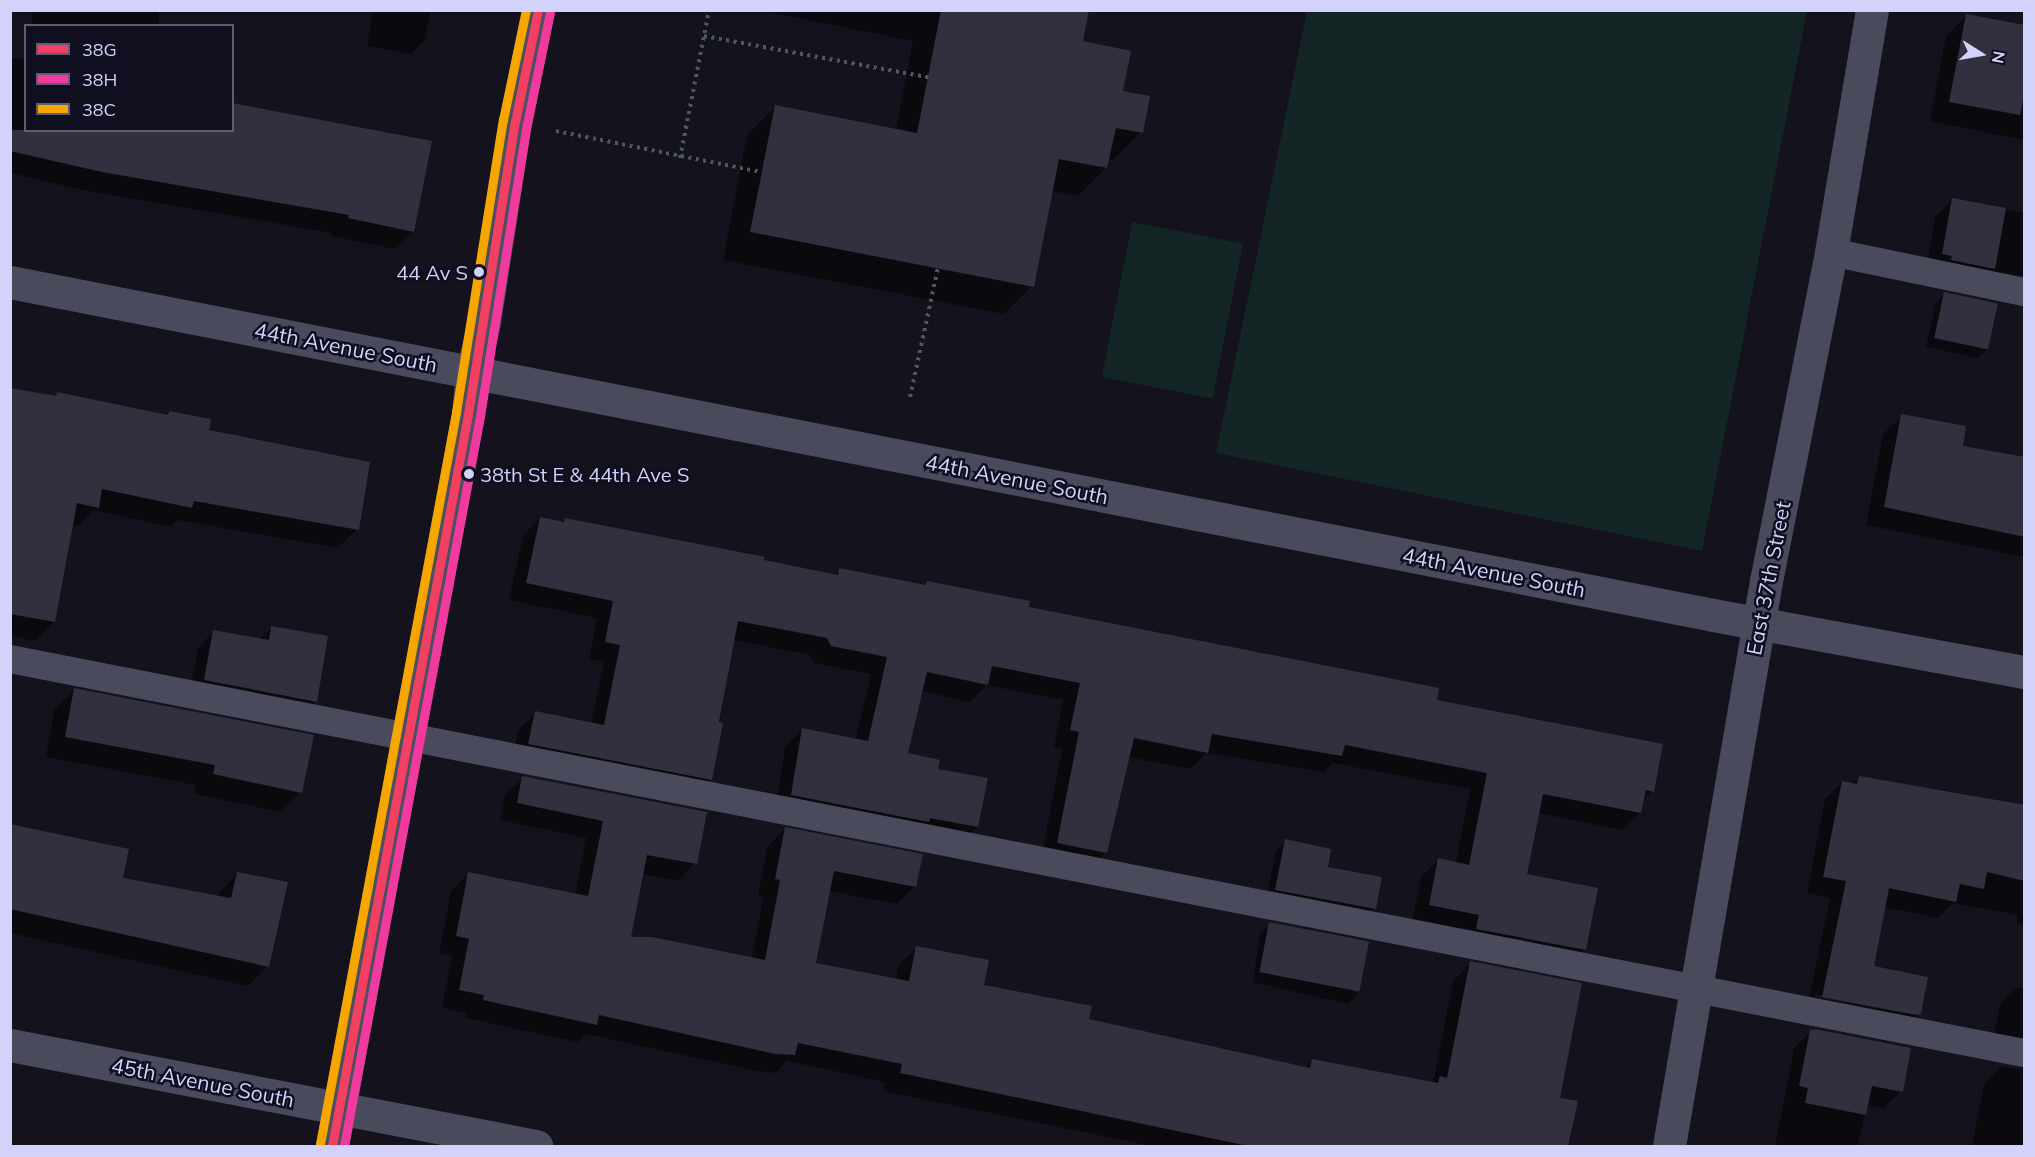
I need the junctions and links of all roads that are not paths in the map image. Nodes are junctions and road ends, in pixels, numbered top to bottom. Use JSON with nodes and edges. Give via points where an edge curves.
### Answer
{"nodes":[{"id":1,"x":538,"y":10,"type":"edge"},
{"id":2,"x":1872,"y":10,"type":"edge"},
{"id":3,"x":1831,"y":252,"type":"junction"},
{"id":4,"x":10,"y":282,"type":"edge"},
{"id":5,"x":2025,"y":292,"type":"edge"},
{"id":6,"x":472,"y":372,"type":"junction"},
{"id":7,"x":1759,"y":622,"type":"junction"},
{"id":8,"x":10,"y":658,"type":"edge"},
{"id":9,"x":2025,"y":672,"type":"edge"},
{"id":10,"x":405,"y":737,"type":"junction"},
{"id":11,"x":1699,"y":988,"type":"junction"},
{"id":12,"x":10,"y":1045,"type":"edge"},
{"id":13,"x":2025,"y":1053,"type":"edge"},
{"id":14,"x":340,"y":1108,"type":"junction"},
{"id":15,"x":332,"y":1146,"type":"edge"},
{"id":16,"x":536,"y":1146,"type":"edge"},
{"id":17,"x":1669,"y":1146,"type":"edge"}],
"edges":[{"from":1,"to":6,"type":"street"},
{"from":2,"to":3,"type":"street","name":"East 37th Street"},
{"from":3,"to":5,"type":"lane"},
{"from":3,"to":7,"type":"street","name":"East 37th Street"},
{"from":4,"to":6,"type":"street","name":"44th Avenue South"},
{"from":6,"to":7,"type":"street","name":"44th Avenue South"},
{"from":6,"to":10,"type":"street","via":[[468,414]]},
{"from":7,"to":9,"type":"street","name":"44th Avenue South"},
{"from":7,"to":11,"type":"street","name":"East 37th Street"},
{"from":8,"to":10,"type":"lane"},
{"from":10,"to":11,"type":"lane"},
{"from":10,"to":14,"type":"street"},
{"from":11,"to":13,"type":"lane"},
{"from":11,"to":17,"type":"street","name":"East 37th Street"},
{"from":12,"to":14,"type":"street","name":"45th Avenue South"},
{"from":14,"to":15,"type":"street"},
{"from":14,"to":16,"type":"street","name":"45th Avenue South"}]}
